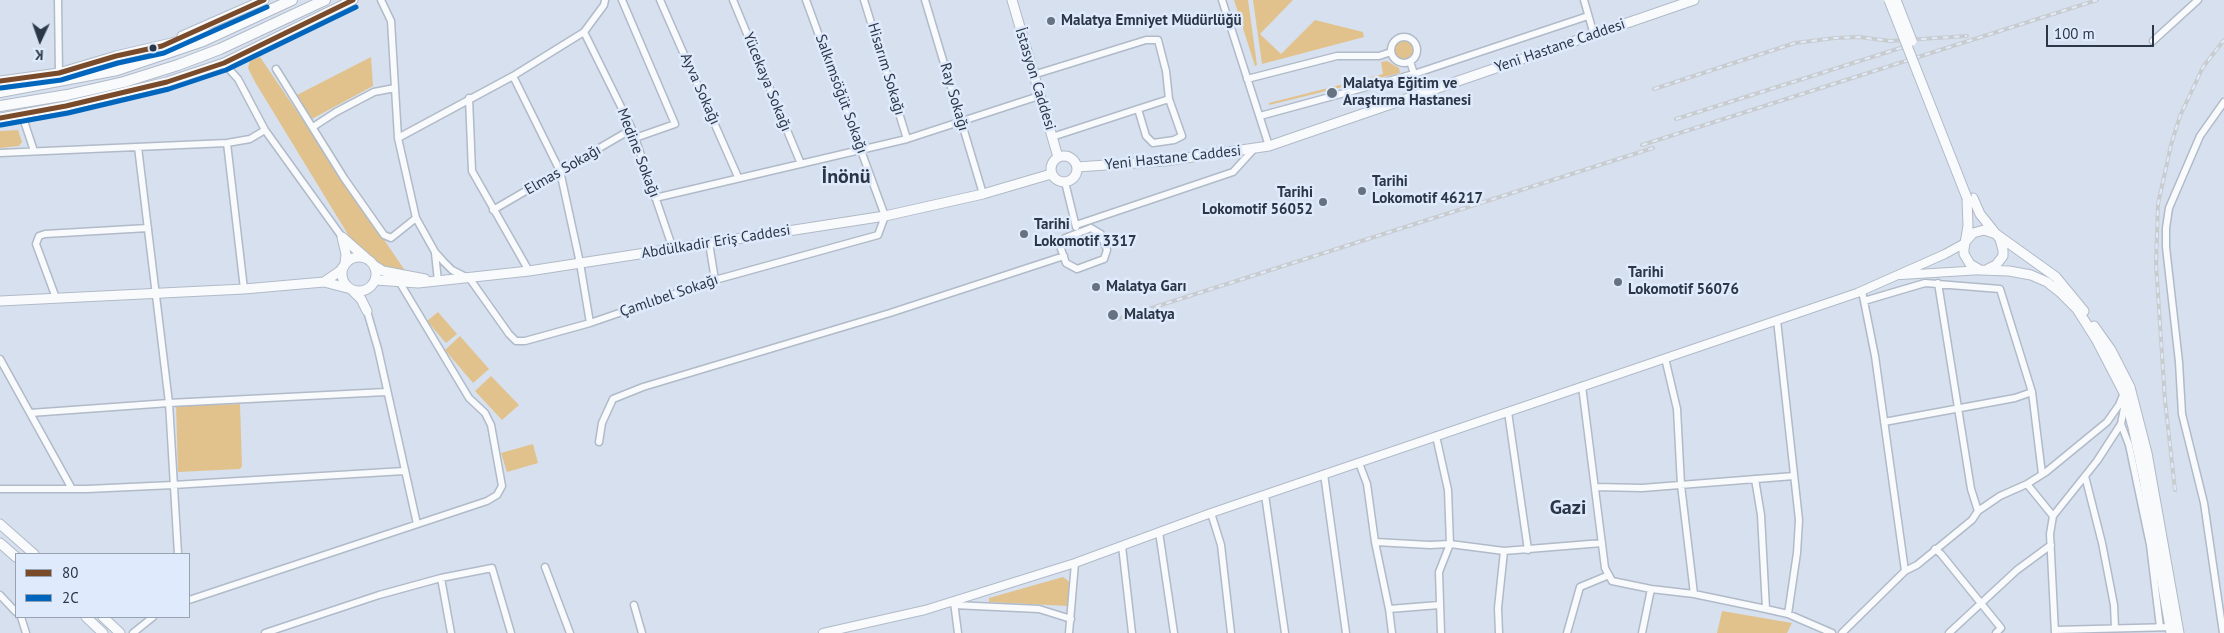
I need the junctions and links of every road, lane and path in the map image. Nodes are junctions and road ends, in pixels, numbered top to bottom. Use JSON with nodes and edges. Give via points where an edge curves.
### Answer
{"nodes":[{"id":1,"x":58,"y":0,"type":"edge"},
{"id":2,"x":264,"y":0,"type":"edge"},
{"id":3,"x":292,"y":0,"type":"edge"},
{"id":4,"x":325,"y":0,"type":"edge"},
{"id":5,"x":353,"y":0,"type":"edge"},
{"id":6,"x":381,"y":0,"type":"edge"},
{"id":7,"x":605,"y":0,"type":"edge"},
{"id":8,"x":622,"y":0,"type":"edge"},
{"id":9,"x":660,"y":0,"type":"edge"},
{"id":10,"x":733,"y":0,"type":"edge"},
{"id":11,"x":806,"y":0,"type":"edge"},
{"id":12,"x":864,"y":0,"type":"edge"},
{"id":13,"x":925,"y":0,"type":"edge"},
{"id":14,"x":1012,"y":0,"type":"edge"},
{"id":15,"x":1222,"y":0,"type":"edge"},
{"id":16,"x":1584,"y":0,"type":"edge"},
{"id":17,"x":1694,"y":0,"type":"edge"},
{"id":18,"x":1889,"y":0,"type":"edge"},
{"id":19,"x":1896,"y":0,"type":"edge"},
{"id":20,"x":2198,"y":0,"type":"edge"},
{"id":21,"x":1588,"y":16,"type":"junction"},
{"id":22,"x":238,"y":26,"type":"junction"},
{"id":23,"x":584,"y":32,"type":"junction"},
{"id":24,"x":1594,"y":35,"type":"junction"},
{"id":25,"x":2153,"y":42,"type":"dead end"},
{"id":26,"x":162,"y":46,"type":"junction"},
{"id":27,"x":1391,"y":52,"type":"junction"},
{"id":28,"x":1410,"y":61,"type":"junction"},
{"id":29,"x":221,"y":64,"type":"junction"},
{"id":30,"x":276,"y":69,"type":"dead end"},
{"id":31,"x":59,"y":73,"type":"junction"},
{"id":32,"x":1414,"y":74,"type":"junction"},
{"id":33,"x":1033,"y":75,"type":"junction"},
{"id":34,"x":513,"y":76,"type":"junction"},
{"id":35,"x":1248,"y":78,"type":"junction"},
{"id":36,"x":0,"y":81,"type":"edge"},
{"id":37,"x":395,"y":88,"type":"junction"},
{"id":38,"x":0,"y":92,"type":"edge"},
{"id":39,"x":1040,"y":96,"type":"junction"},
{"id":40,"x":469,"y":98,"type":"junction"},
{"id":41,"x":1170,"y":99,"type":"junction"},
{"id":42,"x":2224,"y":102,"type":"edge"},
{"id":43,"x":0,"y":106,"type":"edge"},
{"id":44,"x":1138,"y":109,"type":"junction"},
{"id":45,"x":22,"y":114,"type":"junction"},
{"id":46,"x":1260,"y":116,"type":"junction"},
{"id":47,"x":0,"y":118,"type":"edge"},
{"id":48,"x":960,"y":121,"type":"junction"},
{"id":49,"x":313,"y":127,"type":"junction"},
{"id":50,"x":632,"y":129,"type":"junction"},
{"id":51,"x":265,"y":130,"type":"junction"},
{"id":52,"x":1052,"y":137,"type":"junction"},
{"id":53,"x":398,"y":138,"type":"junction"},
{"id":54,"x":635,"y":138,"type":"junction"},
{"id":55,"x":908,"y":139,"type":"junction"},
{"id":56,"x":228,"y":143,"type":"junction"},
{"id":57,"x":1269,"y":146,"type":"junction"},
{"id":58,"x":138,"y":147,"type":"junction"},
{"id":59,"x":860,"y":149,"type":"junction"},
{"id":60,"x":1253,"y":150,"type":"junction"},
{"id":61,"x":34,"y":151,"type":"junction"},
{"id":62,"x":0,"y":153,"type":"edge"},
{"id":63,"x":1058,"y":157,"type":"junction"},
{"id":64,"x":801,"y":164,"type":"junction"},
{"id":65,"x":1077,"y":167,"type":"junction"},
{"id":66,"x":560,"y":171,"type":"junction"},
{"id":67,"x":1051,"y":174,"type":"junction"},
{"id":68,"x":738,"y":177,"type":"junction"},
{"id":69,"x":1065,"y":182,"type":"junction"},
{"id":70,"x":983,"y":194,"type":"junction"},
{"id":71,"x":655,"y":198,"type":"junction"},
{"id":72,"x":1970,"y":198,"type":"junction"},
{"id":73,"x":493,"y":210,"type":"junction"},
{"id":74,"x":885,"y":216,"type":"junction"},
{"id":75,"x":416,"y":218,"type":"junction"},
{"id":76,"x":1076,"y":225,"type":"junction"},
{"id":77,"x":148,"y":228,"type":"junction"},
{"id":78,"x":1079,"y":233,"type":"junction"},
{"id":79,"x":1996,"y":234,"type":"junction"},
{"id":80,"x":342,"y":237,"type":"junction"},
{"id":81,"x":709,"y":243,"type":"junction"},
{"id":82,"x":1965,"y":243,"type":"junction"},
{"id":83,"x":673,"y":249,"type":"junction"},
{"id":84,"x":435,"y":252,"type":"junction"},
{"id":85,"x":1064,"y":256,"type":"junction"},
{"id":86,"x":366,"y":258,"type":"junction"},
{"id":87,"x":580,"y":263,"type":"junction"},
{"id":88,"x":345,"y":264,"type":"junction"},
{"id":89,"x":375,"y":266,"type":"junction"},
{"id":90,"x":1986,"y":270,"type":"junction"},
{"id":91,"x":529,"y":271,"type":"junction"},
{"id":92,"x":1897,"y":275,"type":"junction"},
{"id":93,"x":470,"y":278,"type":"junction"},
{"id":94,"x":715,"y":280,"type":"junction"},
{"id":95,"x":438,"y":281,"type":"junction"},
{"id":96,"x":324,"y":282,"type":"junction"},
{"id":97,"x":374,"y":283,"type":"junction"},
{"id":98,"x":400,"y":283,"type":"junction"},
{"id":99,"x":1938,"y":283,"type":"junction"},
{"id":100,"x":244,"y":289,"type":"junction"},
{"id":101,"x":351,"y":289,"type":"junction"},
{"id":102,"x":1862,"y":291,"type":"junction"},
{"id":103,"x":156,"y":292,"type":"junction"},
{"id":104,"x":56,"y":298,"type":"junction"},
{"id":105,"x":0,"y":301,"type":"edge"},
{"id":106,"x":1864,"y":301,"type":"junction"},
{"id":107,"x":367,"y":311,"type":"junction"},
{"id":108,"x":1777,"y":320,"type":"junction"},
{"id":109,"x":590,"y":323,"type":"junction"},
{"id":110,"x":1665,"y":358,"type":"junction"},
{"id":111,"x":0,"y":359,"type":"edge"},
{"id":112,"x":1582,"y":386,"type":"junction"},
{"id":113,"x":386,"y":392,"type":"junction"},
{"id":114,"x":2032,"y":392,"type":"junction"},
{"id":115,"x":2126,"y":393,"type":"junction"},
{"id":116,"x":169,"y":403,"type":"junction"},
{"id":117,"x":1959,"y":408,"type":"junction"},
{"id":118,"x":1508,"y":412,"type":"junction"},
{"id":119,"x":30,"y":414,"type":"junction"},
{"id":120,"x":1884,"y":422,"type":"junction"},
{"id":121,"x":2121,"y":424,"type":"junction"},
{"id":122,"x":1436,"y":436,"type":"junction"},
{"id":123,"x":598,"y":442,"type":"dead end"},
{"id":124,"x":1359,"y":463,"type":"junction"},
{"id":125,"x":404,"y":471,"type":"junction"},
{"id":126,"x":1324,"y":474,"type":"junction"},
{"id":127,"x":2042,"y":474,"type":"junction"},
{"id":128,"x":1794,"y":476,"type":"junction"},
{"id":129,"x":2085,"y":476,"type":"junction"},
{"id":130,"x":1755,"y":479,"type":"junction"},
{"id":131,"x":2027,"y":484,"type":"junction"},
{"id":132,"x":173,"y":485,"type":"junction"},
{"id":133,"x":1681,"y":485,"type":"junction"},
{"id":134,"x":1595,"y":487,"type":"junction"},
{"id":135,"x":0,"y":489,"type":"edge"},
{"id":136,"x":72,"y":489,"type":"junction"},
{"id":137,"x":1265,"y":495,"type":"junction"},
{"id":138,"x":1978,"y":511,"type":"junction"},
{"id":139,"x":1211,"y":513,"type":"junction"},
{"id":140,"x":2053,"y":516,"type":"junction"},
{"id":141,"x":0,"y":524,"type":"edge"},
{"id":142,"x":417,"y":524,"type":"junction"},
{"id":143,"x":1160,"y":532,"type":"junction"},
{"id":144,"x":1375,"y":542,"type":"junction"},
{"id":145,"x":1602,"y":543,"type":"junction"},
{"id":146,"x":0,"y":544,"type":"edge"},
{"id":147,"x":1450,"y":544,"type":"junction"},
{"id":148,"x":2051,"y":545,"type":"junction"},
{"id":149,"x":1122,"y":546,"type":"junction"},
{"id":150,"x":1935,"y":549,"type":"junction"},
{"id":151,"x":1528,"y":550,"type":"junction"},
{"id":152,"x":1504,"y":551,"type":"junction"},
{"id":153,"x":33,"y":553,"type":"edge"},
{"id":154,"x":178,"y":553,"type":"edge"},
{"id":155,"x":15,"y":556,"type":"edge"},
{"id":156,"x":1075,"y":563,"type":"junction"},
{"id":157,"x":545,"y":568,"type":"dead end"},
{"id":158,"x":1905,"y":571,"type":"junction"},
{"id":159,"x":1609,"y":575,"type":"junction"},
{"id":160,"x":441,"y":578,"type":"junction"},
{"id":161,"x":1651,"y":589,"type":"junction"},
{"id":162,"x":1694,"y":594,"type":"junction"},
{"id":163,"x":0,"y":595,"type":"edge"},
{"id":164,"x":190,"y":600,"type":"edge"},
{"id":165,"x":954,"y":604,"type":"junction"},
{"id":166,"x":1981,"y":604,"type":"junction"},
{"id":167,"x":634,"y":605,"type":"dead end"},
{"id":168,"x":1439,"y":605,"type":"junction"},
{"id":169,"x":1389,"y":609,"type":"junction"},
{"id":170,"x":1766,"y":609,"type":"junction"},
{"id":171,"x":15,"y":611,"type":"edge"},
{"id":172,"x":1788,"y":614,"type":"junction"},
{"id":173,"x":22,"y":618,"type":"edge"},
{"id":174,"x":87,"y":618,"type":"edge"},
{"id":175,"x":104,"y":618,"type":"edge"},
{"id":176,"x":151,"y":618,"type":"edge"},
{"id":177,"x":1071,"y":618,"type":"junction"},
{"id":178,"x":2160,"y":627,"type":"junction"},
{"id":179,"x":2115,"y":628,"type":"junction"},
{"id":180,"x":117,"y":630,"type":"edge"},
{"id":181,"x":851,"y":630,"type":"edge"},
{"id":182,"x":2175,"y":630,"type":"edge"},
{"id":183,"x":2055,"y":632,"type":"edge"},
{"id":184,"x":26,"y":633,"type":"edge"},
{"id":185,"x":103,"y":633,"type":"edge"},
{"id":186,"x":133,"y":633,"type":"edge"},
{"id":187,"x":265,"y":633,"type":"edge"},
{"id":188,"x":451,"y":633,"type":"edge"},
{"id":189,"x":511,"y":633,"type":"edge"},
{"id":190,"x":570,"y":633,"type":"edge"},
{"id":191,"x":642,"y":633,"type":"edge"},
{"id":192,"x":823,"y":633,"type":"edge"},
{"id":193,"x":958,"y":633,"type":"edge"},
{"id":194,"x":1069,"y":633,"type":"edge"},
{"id":195,"x":1132,"y":633,"type":"edge"},
{"id":196,"x":1174,"y":633,"type":"edge"},
{"id":197,"x":1231,"y":633,"type":"edge"},
{"id":198,"x":1285,"y":633,"type":"edge"},
{"id":199,"x":1346,"y":633,"type":"edge"},
{"id":200,"x":1392,"y":633,"type":"edge"},
{"id":201,"x":1441,"y":633,"type":"edge"},
{"id":202,"x":1499,"y":633,"type":"edge"},
{"id":203,"x":1567,"y":633,"type":"edge"},
{"id":204,"x":1642,"y":633,"type":"edge"},
{"id":205,"x":1832,"y":633,"type":"edge"},
{"id":206,"x":1842,"y":633,"type":"edge"},
{"id":207,"x":1948,"y":633,"type":"edge"},
{"id":208,"x":1996,"y":633,"type":"edge"},
{"id":209,"x":2223,"y":633,"type":"edge"}],
"edges":[{"from":1,"to":31,"type":"street"},
{"from":2,"to":26,"type":"main road"},
{"from":3,"to":22,"type":"highway"},
{"from":4,"to":43,"type":"highway","via":[[228,46],[178,65],[124,82]]},
{"from":5,"to":29,"type":"main road"},
{"from":6,"to":37,"type":"street","via":[[391,21]]},
{"from":7,"to":23,"type":"street"},
{"from":8,"to":54,"type":"street","via":[[675,124]]},
{"from":9,"to":68,"type":"street","name":"Ayva Sokağı"},
{"from":10,"to":64,"type":"street","name":"Yücekaya Sokağı"},
{"from":11,"to":59,"type":"street","name":"Salkımsöğüt Sokağı"},
{"from":12,"to":55,"type":"street","name":"Hisarım Sokağı"},
{"from":13,"to":48,"type":"street","name":"Ray Sokağı"},
{"from":14,"to":33,"type":"main road","name":"İstasyon Caddesi"},
{"from":15,"to":35,"type":"street"},
{"from":16,"to":21,"type":"street"},
{"from":17,"to":24,"type":"main road","name":"Yeni Hastane Caddesi"},
{"from":18,"to":72,"type":"main road","bridge":true},
{"from":19,"to":72,"type":"main road","bridge":true},
{"from":20,"to":25,"type":"street"},
{"from":21,"to":24,"type":"street"},
{"from":21,"to":32,"type":"street"},
{"from":22,"to":26,"type":"main road"},
{"from":22,"to":38,"type":"highway","via":[[203,42],[117,70]]},
{"from":23,"to":34,"type":"street"},
{"from":23,"to":50,"type":"street","name":"Medine Sokağı"},
{"from":24,"to":57,"type":"main road","name":"Yeni Hastane Caddesi"},
{"from":26,"to":31,"type":"main road"},
{"from":27,"to":28,"type":"street","via":[[1398,61]]},
{"from":27,"to":28,"type":"street","via":[[1395,40],[1411,39],[1416,50]]},
{"from":27,"to":35,"type":"street","via":[[1378,56],[1337,56]]},
{"from":28,"to":32,"type":"street"},
{"from":29,"to":45,"type":"main road","via":[[115,96]]},
{"from":29,"to":51,"type":"street","via":[[238,79]]},
{"from":30,"to":49,"type":"street"},
{"from":31,"to":36,"type":"main road"},
{"from":32,"to":46,"type":"street"},
{"from":33,"to":39,"type":"main road","name":"İstasyon Caddesi"},
{"from":33,"to":41,"type":"street","via":[[1146,40],[1158,40]]},
{"from":34,"to":40,"type":"street"},
{"from":34,"to":66,"type":"street"},
{"from":35,"to":46,"type":"street"},
{"from":37,"to":49,"type":"street","via":[[374,92]]},
{"from":37,"to":53,"type":"street"},
{"from":39,"to":48,"type":"street"},
{"from":39,"to":52,"type":"main road","name":"İstasyon Caddesi"},
{"from":40,"to":53,"type":"street"},
{"from":40,"to":73,"type":"street","via":[[472,171]]},
{"from":41,"to":44,"type":"street"},
{"from":41,"to":44,"type":"street","via":[[1182,136],[1174,140],[1152,143],[1146,136]]},
{"from":42,"to":209,"type":"street","via":[[2197,144],[2169,208],[2166,228],[2182,414],[2204,503]]},
{"from":44,"to":52,"type":"street"},
{"from":45,"to":47,"type":"main road"},
{"from":45,"to":61,"type":"street"},
{"from":46,"to":57,"type":"street"},
{"from":48,"to":55,"type":"street"},
{"from":48,"to":70,"type":"street","name":"Ray Sokağı"},
{"from":49,"to":75,"type":"street","via":[[384,235],[392,238]]},
{"from":50,"to":54,"type":"street","name":"Medine Sokağı"},
{"from":50,"to":66,"type":"street","name":"Elmas Sokağı"},
{"from":51,"to":56,"type":"street","via":[[250,139]]},
{"from":51,"to":80,"type":"street"},
{"from":52,"to":63,"type":"main road","name":"İstasyon Caddesi"},
{"from":53,"to":75,"type":"street"},
{"from":54,"to":71,"type":"street","name":"Medine Sokağı"},
{"from":55,"to":59,"type":"street"},
{"from":56,"to":58,"type":"street"},
{"from":56,"to":100,"type":"street"},
{"from":57,"to":60,"type":"main road","name":"Yeni Hastane Caddesi"},
{"from":58,"to":61,"type":"street"},
{"from":58,"to":77,"type":"street"},
{"from":59,"to":64,"type":"street"},
{"from":59,"to":74,"type":"street","name":"Salkımsöğüt Sokağı"},
{"from":60,"to":65,"type":"main road","name":"Yeni Hastane Caddesi"},
{"from":60,"to":76,"type":"street","via":[[1233,172]]},
{"from":61,"to":62,"type":"street"},
{"from":63,"to":65,"type":"main road","via":[[1069,157]]},
{"from":63,"to":67,"type":"main road","via":[[1051,165]]},
{"from":64,"to":68,"type":"street"},
{"from":65,"to":69,"type":"main road","via":[[1073,179]]},
{"from":66,"to":73,"type":"street","name":"Elmas Sokağı"},
{"from":66,"to":87,"type":"street"},
{"from":67,"to":69,"type":"main road"},
{"from":67,"to":70,"type":"main road","name":"Abdülkadir Eriş Caddesi"},
{"from":68,"to":71,"type":"street"},
{"from":69,"to":76,"type":"street"},
{"from":70,"to":74,"type":"main road","name":"Abdülkadir Eriş Caddesi"},
{"from":71,"to":83,"type":"street","name":"Medine Sokağı"},
{"from":72,"to":79,"type":"main road"},
{"from":72,"to":82,"type":"main road"},
{"from":73,"to":91,"type":"street"},
{"from":74,"to":81,"type":"main road","name":"Abdülkadir Eriş Caddesi"},
{"from":74,"to":94,"type":"street","name":"Çamlıbel Sokağı","via":[[878,235]]},
{"from":75,"to":84,"type":"street"},
{"from":76,"to":78,"type":"street"},
{"from":77,"to":103,"type":"street"},
{"from":77,"to":104,"type":"street","via":[[39,236],[36,244]]},
{"from":78,"to":85,"type":"street","via":[[1065,238],[1061,249]]},
{"from":78,"to":85,"type":"street","via":[[1092,228],[1101,234],[1107,250],[1104,259],[1077,269],[1066,263]]},
{"from":79,"to":82,"type":"main road","via":[[1978,231]]},
{"from":79,"to":90,"type":"main road","via":[[2002,244],[2002,256],[1996,265]]},
{"from":79,"to":115,"type":"main road","via":[[2056,277],[2070,291],[2111,350]]},
{"from":80,"to":86,"type":"main road"},
{"from":80,"to":88,"type":"main road"},
{"from":81,"to":83,"type":"main road","name":"Abdülkadir Eriş Caddesi"},
{"from":81,"to":94,"type":"street"},
{"from":82,"to":90,"type":"main road","via":[[1964,254],[1970,264]]},
{"from":82,"to":92,"type":"street"},
{"from":83,"to":87,"type":"main road","name":"Abdülkadir Eriş Caddesi"},
{"from":84,"to":93,"type":"street","via":[[452,270]]},
{"from":84,"to":95,"type":"street"},
{"from":85,"to":123,"type":"street","via":[[612,399]]},
{"from":86,"to":88,"type":"main road","via":[[355,257]]},
{"from":86,"to":89,"type":"main road"},
{"from":87,"to":91,"type":"main road","name":"Abdülkadir Eriş Caddesi"},
{"from":87,"to":109,"type":"street"},
{"from":88,"to":96,"type":"main road","via":[[340,272]]},
{"from":88,"to":101,"type":"main road","via":[[343,280]]},
{"from":89,"to":95,"type":"main road","via":[[394,274]]},
{"from":89,"to":97,"type":"main road"},
{"from":90,"to":92,"type":"street"},
{"from":90,"to":115,"type":"main road","via":[[2031,275],[2061,293],[2096,338]]},
{"from":91,"to":93,"type":"main road","name":"Abdülkadir Eriş Caddesi"},
{"from":92,"to":102,"type":"street"},
{"from":93,"to":95,"type":"main road","name":"Abdülkadir Eriş Caddesi"},
{"from":93,"to":109,"type":"street","name":"Çamlıbel Sokağı","via":[[516,341]]},
{"from":94,"to":109,"type":"street","name":"Çamlıbel Sokağı"},
{"from":95,"to":98,"type":"main road","name":"Abdülkadir Eriş Caddesi"},
{"from":96,"to":100,"type":"main road"},
{"from":96,"to":101,"type":"main road"},
{"from":97,"to":98,"type":"main road","name":"Abdülkadir Eriş Caddesi"},
{"from":97,"to":101,"type":"main road","via":[[362,291]]},
{"from":97,"to":107,"type":"main road","via":[[367,293]]},
{"from":98,"to":142,"type":"street","via":[[469,398],[485,413],[491,425],[502,486],[497,495],[487,501]]},
{"from":99,"to":106,"type":"street","via":[[1925,283]]},
{"from":99,"to":114,"type":"street","via":[[2000,289]]},
{"from":99,"to":117,"type":"street"},
{"from":100,"to":103,"type":"main road"},
{"from":101,"to":107,"type":"main road"},
{"from":102,"to":106,"type":"street"},
{"from":102,"to":108,"type":"street"},
{"from":103,"to":104,"type":"main road"},
{"from":103,"to":116,"type":"street"},
{"from":104,"to":105,"type":"main road"},
{"from":106,"to":120,"type":"street"},
{"from":107,"to":113,"type":"street"},
{"from":108,"to":110,"type":"street"},
{"from":108,"to":128,"type":"street"},
{"from":110,"to":112,"type":"street"},
{"from":110,"to":133,"type":"street","via":[[1677,409]]},
{"from":111,"to":119,"type":"street"},
{"from":112,"to":118,"type":"street"},
{"from":112,"to":134,"type":"street"},
{"from":113,"to":116,"type":"street"},
{"from":113,"to":125,"type":"street"},
{"from":114,"to":117,"type":"street"},
{"from":114,"to":127,"type":"street"},
{"from":115,"to":121,"type":"street"},
{"from":115,"to":127,"type":"street","via":[[2107,422]]},
{"from":115,"to":182,"type":"main road"},
{"from":115,"to":182,"type":"main road","via":[[2147,453]]},
{"from":116,"to":119,"type":"street"},
{"from":116,"to":132,"type":"street"},
{"from":117,"to":120,"type":"street"},
{"from":117,"to":138,"type":"street","via":[[1971,489]]},
{"from":118,"to":122,"type":"street"},
{"from":118,"to":151,"type":"street"},
{"from":119,"to":136,"type":"street"},
{"from":120,"to":158,"type":"street"},
{"from":121,"to":129,"type":"street"},
{"from":121,"to":178,"type":"street","via":[[2129,445],[2150,546]]},
{"from":122,"to":124,"type":"street"},
{"from":122,"to":147,"type":"street","via":[[1448,490]]},
{"from":124,"to":126,"type":"street"},
{"from":124,"to":144,"type":"street","via":[[1367,484]]},
{"from":125,"to":132,"type":"street"},
{"from":125,"to":142,"type":"street"},
{"from":126,"to":137,"type":"street"},
{"from":126,"to":199,"type":"street"},
{"from":127,"to":131,"type":"street"},
{"from":128,"to":130,"type":"street"},
{"from":128,"to":172,"type":"street","via":[[1799,520]]},
{"from":129,"to":140,"type":"street"},
{"from":129,"to":179,"type":"street","via":[[2102,543]]},
{"from":130,"to":133,"type":"street"},
{"from":130,"to":170,"type":"street","via":[[1761,515]]},
{"from":131,"to":138,"type":"street","via":[[2000,496]]},
{"from":131,"to":140,"type":"street"},
{"from":132,"to":136,"type":"street"},
{"from":132,"to":154,"type":"street"},
{"from":133,"to":134,"type":"street"},
{"from":133,"to":162,"type":"street"},
{"from":134,"to":145,"type":"street"},
{"from":135,"to":136,"type":"street"},
{"from":137,"to":139,"type":"street"},
{"from":137,"to":198,"type":"street"},
{"from":138,"to":150,"type":"street","via":[[1972,520]]},
{"from":139,"to":143,"type":"street"},
{"from":139,"to":197,"type":"street","via":[[1221,545]]},
{"from":140,"to":148,"type":"street"},
{"from":141,"to":153,"type":"main road"},
{"from":142,"to":164,"type":"street"},
{"from":143,"to":149,"type":"street"},
{"from":143,"to":196,"type":"street"},
{"from":144,"to":147,"type":"street","via":[[1430,546]]},
{"from":144,"to":169,"type":"street"},
{"from":145,"to":151,"type":"street"},
{"from":145,"to":159,"type":"street"},
{"from":146,"to":155,"type":"main road"},
{"from":147,"to":152,"type":"street"},
{"from":147,"to":168,"type":"street","via":[[1439,572]]},
{"from":148,"to":166,"type":"street","via":[[2017,570]]},
{"from":148,"to":183,"type":"street"},
{"from":149,"to":156,"type":"street"},
{"from":149,"to":195,"type":"street"},
{"from":150,"to":158,"type":"street"},
{"from":150,"to":166,"type":"street"},
{"from":151,"to":152,"type":"street"},
{"from":152,"to":202,"type":"street","via":[[1498,608]]},
{"from":156,"to":165,"type":"street"},
{"from":156,"to":177,"type":"street"},
{"from":157,"to":190,"type":"street"},
{"from":158,"to":206,"type":"street"},
{"from":159,"to":161,"type":"street","via":[[1612,580]]},
{"from":159,"to":203,"type":"street","via":[[1580,586]]},
{"from":160,"to":187,"type":"street"},
{"from":160,"to":188,"type":"street"},
{"from":160,"to":189,"type":"street","via":[[492,568]]},
{"from":161,"to":162,"type":"street"},
{"from":161,"to":204,"type":"street"},
{"from":162,"to":170,"type":"street"},
{"from":163,"to":171,"type":"street"},
{"from":165,"to":177,"type":"street","via":[[1039,608]]},
{"from":165,"to":181,"type":"street"},
{"from":165,"to":193,"type":"street"},
{"from":166,"to":207,"type":"street"},
{"from":166,"to":208,"type":"street","via":[[2001,628]]},
{"from":167,"to":191,"type":"street"},
{"from":168,"to":169,"type":"street"},
{"from":168,"to":201,"type":"street"},
{"from":169,"to":200,"type":"street"},
{"from":170,"to":172,"type":"street"},
{"from":172,"to":205,"type":"street"},
{"from":173,"to":184,"type":"street"},
{"from":174,"to":185,"type":"main road"},
{"from":175,"to":180,"type":"main road"},
{"from":176,"to":186,"type":"street"},
{"from":177,"to":194,"type":"street"},
{"from":178,"to":179,"type":"street"},
{"from":178,"to":182,"type":"street"},
{"from":179,"to":183,"type":"street"},
{"from":181,"to":192,"type":"street"}]}
